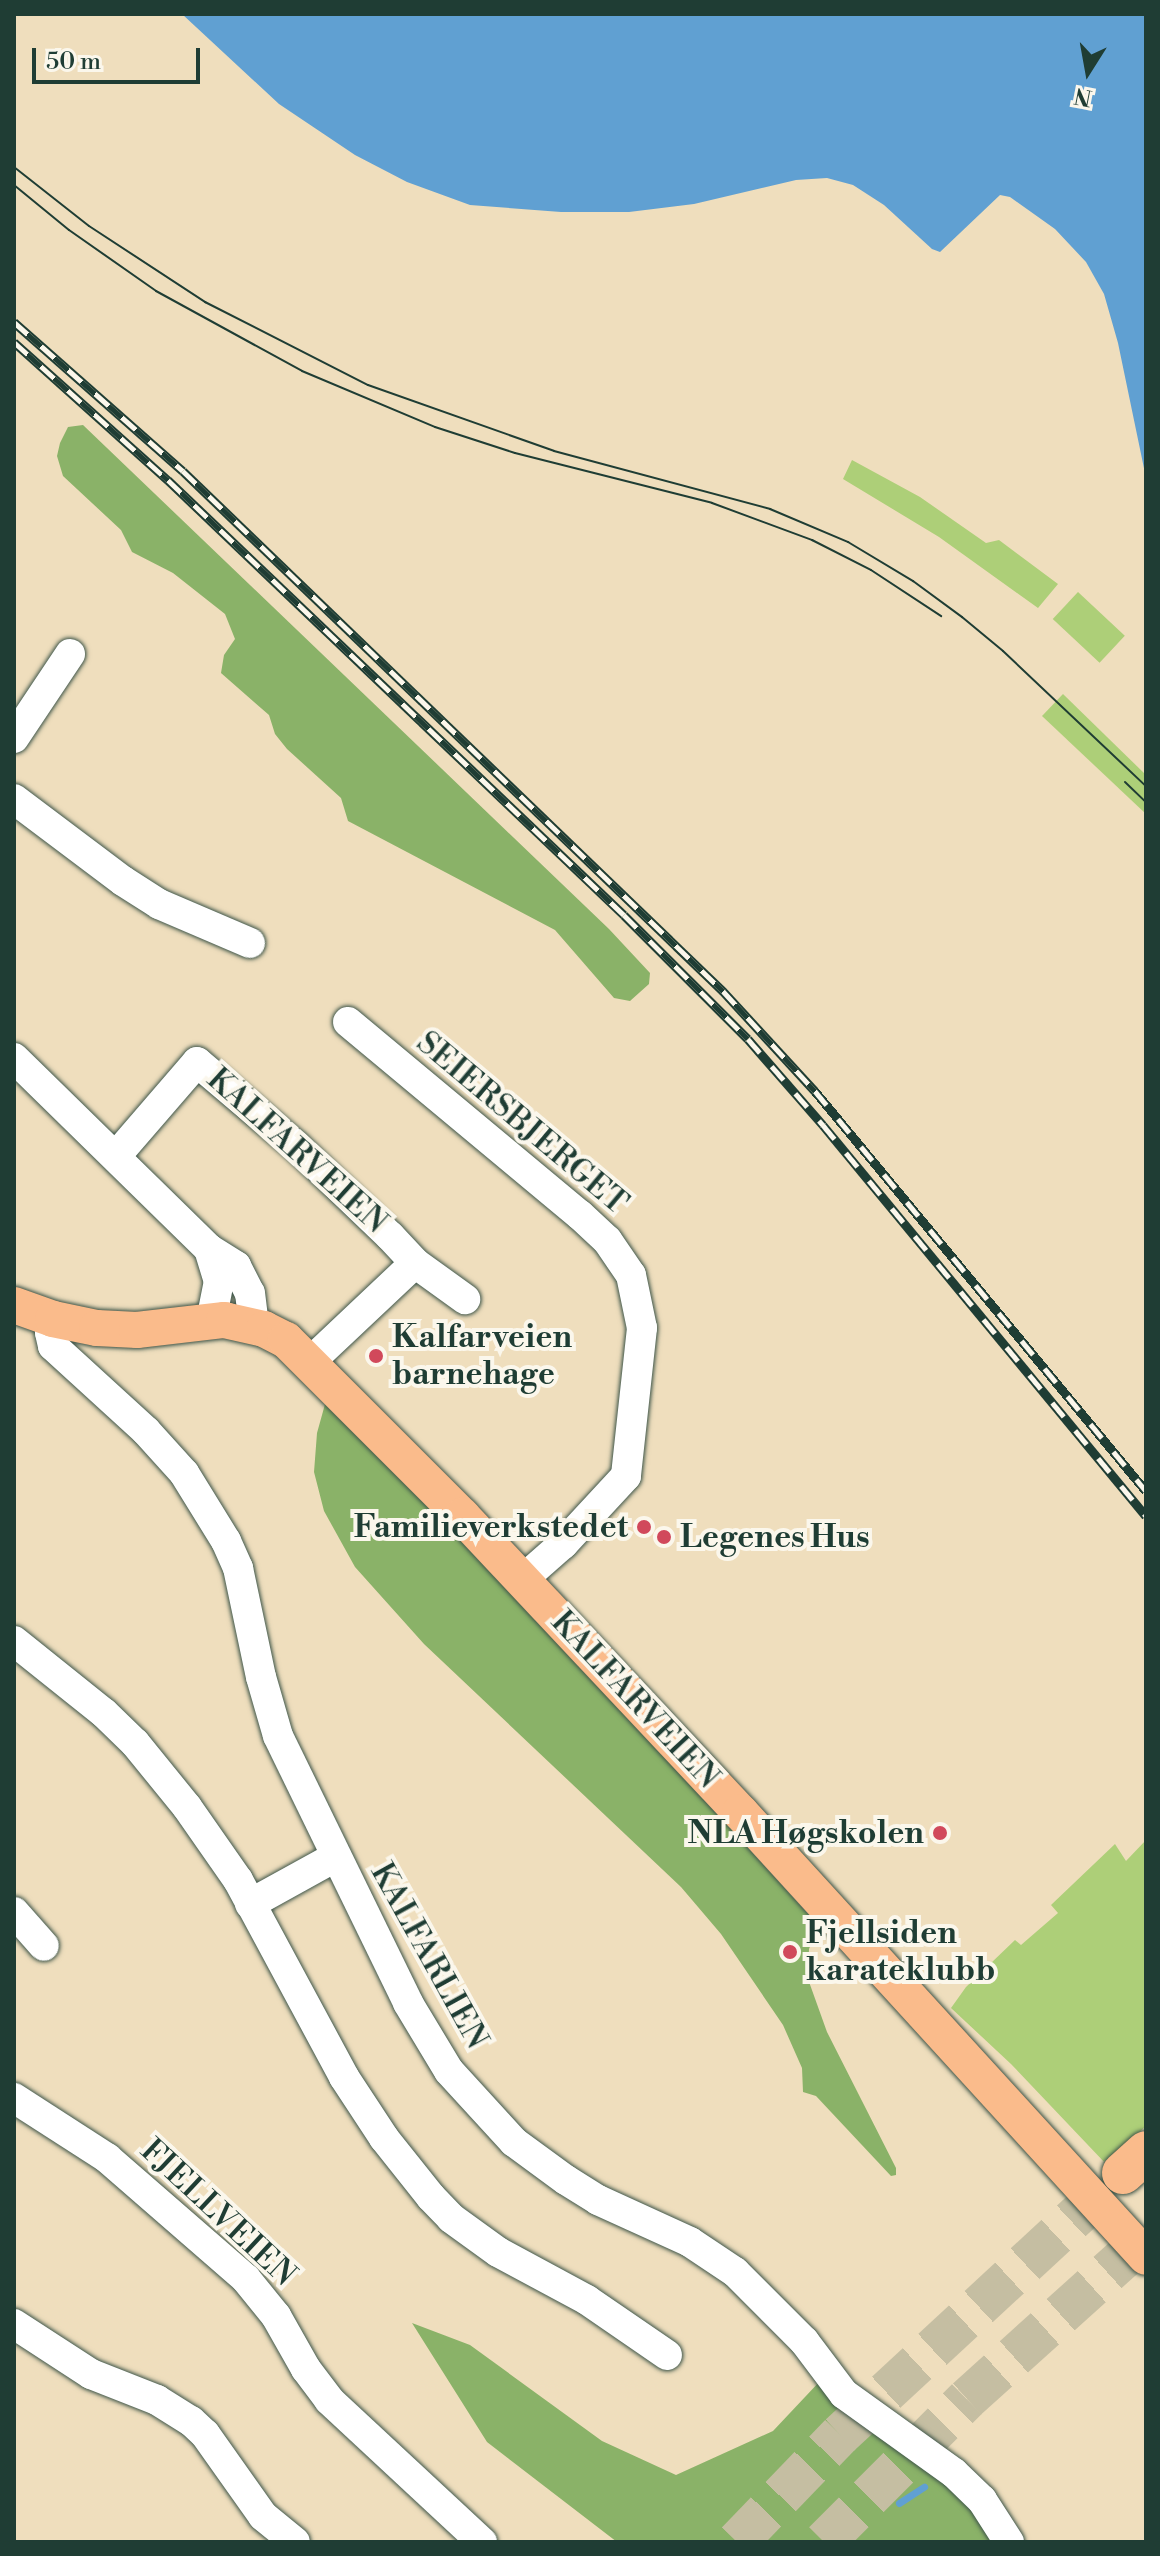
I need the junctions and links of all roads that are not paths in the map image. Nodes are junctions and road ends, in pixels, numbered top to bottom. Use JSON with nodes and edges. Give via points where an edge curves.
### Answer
{"nodes":[{"id":1,"x":70,"y":654,"type":"dead end"},
{"id":2,"x":14,"y":738,"type":"edge"},
{"id":3,"x":14,"y":799,"type":"edge"},
{"id":4,"x":250,"y":943,"type":"dead end"},
{"id":5,"x":348,"y":1022,"type":"dead end"},
{"id":6,"x":14,"y":1058,"type":"edge"},
{"id":7,"x":116,"y":1156,"type":"junction"},
{"id":8,"x":209,"y":1249,"type":"junction"},
{"id":9,"x":415,"y":1263,"type":"junction"},
{"id":10,"x":465,"y":1299,"type":"dead end"},
{"id":11,"x":14,"y":1305,"type":"edge"},
{"id":12,"x":53,"y":1319,"type":"junction"},
{"id":13,"x":211,"y":1321,"type":"junction"},
{"id":14,"x":254,"y":1326,"type":"junction"},
{"id":15,"x":311,"y":1361,"type":"junction"},
{"id":16,"x":522,"y":1580,"type":"junction"},
{"id":17,"x":14,"y":1641,"type":"edge"},
{"id":18,"x":335,"y":1857,"type":"junction"},
{"id":19,"x":250,"y":1904,"type":"junction"},
{"id":20,"x":14,"y":1912,"type":"edge"},
{"id":21,"x":44,"y":1946,"type":"dead end"},
{"id":22,"x":14,"y":2098,"type":"edge"},
{"id":23,"x":1146,"y":2257,"type":"edge"},
{"id":24,"x":14,"y":2324,"type":"edge"},
{"id":25,"x":667,"y":2355,"type":"dead end"},
{"id":26,"x":295,"y":2542,"type":"edge"},
{"id":27,"x":482,"y":2542,"type":"edge"},
{"id":28,"x":1009,"y":2542,"type":"edge"}],
"edges":[{"from":1,"to":2,"type":"street"},
{"from":3,"to":4,"type":"street","via":[[159,904]]},
{"from":5,"to":16,"type":"street","name":"SEIERSBJERGET","via":[[601,1233],[623,1261],[635,1289],[642,1328],[626,1476]]},
{"from":6,"to":7,"type":"street"},
{"from":7,"to":8,"type":"street"},
{"from":7,"to":9,"type":"street","name":"KALFARVEIEN","via":[[197,1062],[306,1155]]},
{"from":8,"to":13,"type":"street","via":[[219,1281]]},
{"from":8,"to":14,"type":"street","via":[[243,1275]]},
{"from":9,"to":10,"type":"street","name":"KALFARVEIEN"},
{"from":9,"to":15,"type":"street","name":"KALFARVEIEN"},
{"from":11,"to":12,"type":"main road","name":"KALFARVEIEN"},
{"from":12,"to":13,"type":"main road","name":"KALFARVEIEN","via":[[127,1330]]},
{"from":12,"to":18,"type":"street","name":"KALFARLIEN","via":[[53,1346],[184,1473],[226,1541],[238,1568],[278,1736]]},
{"from":13,"to":14,"type":"main road","name":"KALFARVEIEN"},
{"from":14,"to":15,"type":"main road","name":"KALFARVEIEN","via":[[286,1340]]},
{"from":15,"to":16,"type":"main road","name":"KALFARVEIEN"},
{"from":16,"to":23,"type":"main road","name":"KALFARVEIEN","via":[[898,1982]]},
{"from":17,"to":19,"type":"street","via":[[135,1743],[187,1807]]},
{"from":18,"to":19,"type":"street"},
{"from":18,"to":28,"type":"street","name":"KALFARLIEN","via":[[420,2028],[494,2122],[583,2192],[690,2242],[735,2272],[798,2334],[844,2394],[954,2473],[982,2500]]},
{"from":19,"to":25,"type":"street","via":[[344,2077],[431,2197],[498,2252],[597,2306]]},
{"from":20,"to":21,"type":"street"},
{"from":22,"to":27,"type":"street","name":"FJELLVEIEN","via":[[107,2158],[246,2279],[329,2400]]},
{"from":24,"to":26,"type":"street","via":[[91,2374],[157,2400],[198,2426],[263,2516]]}]}
